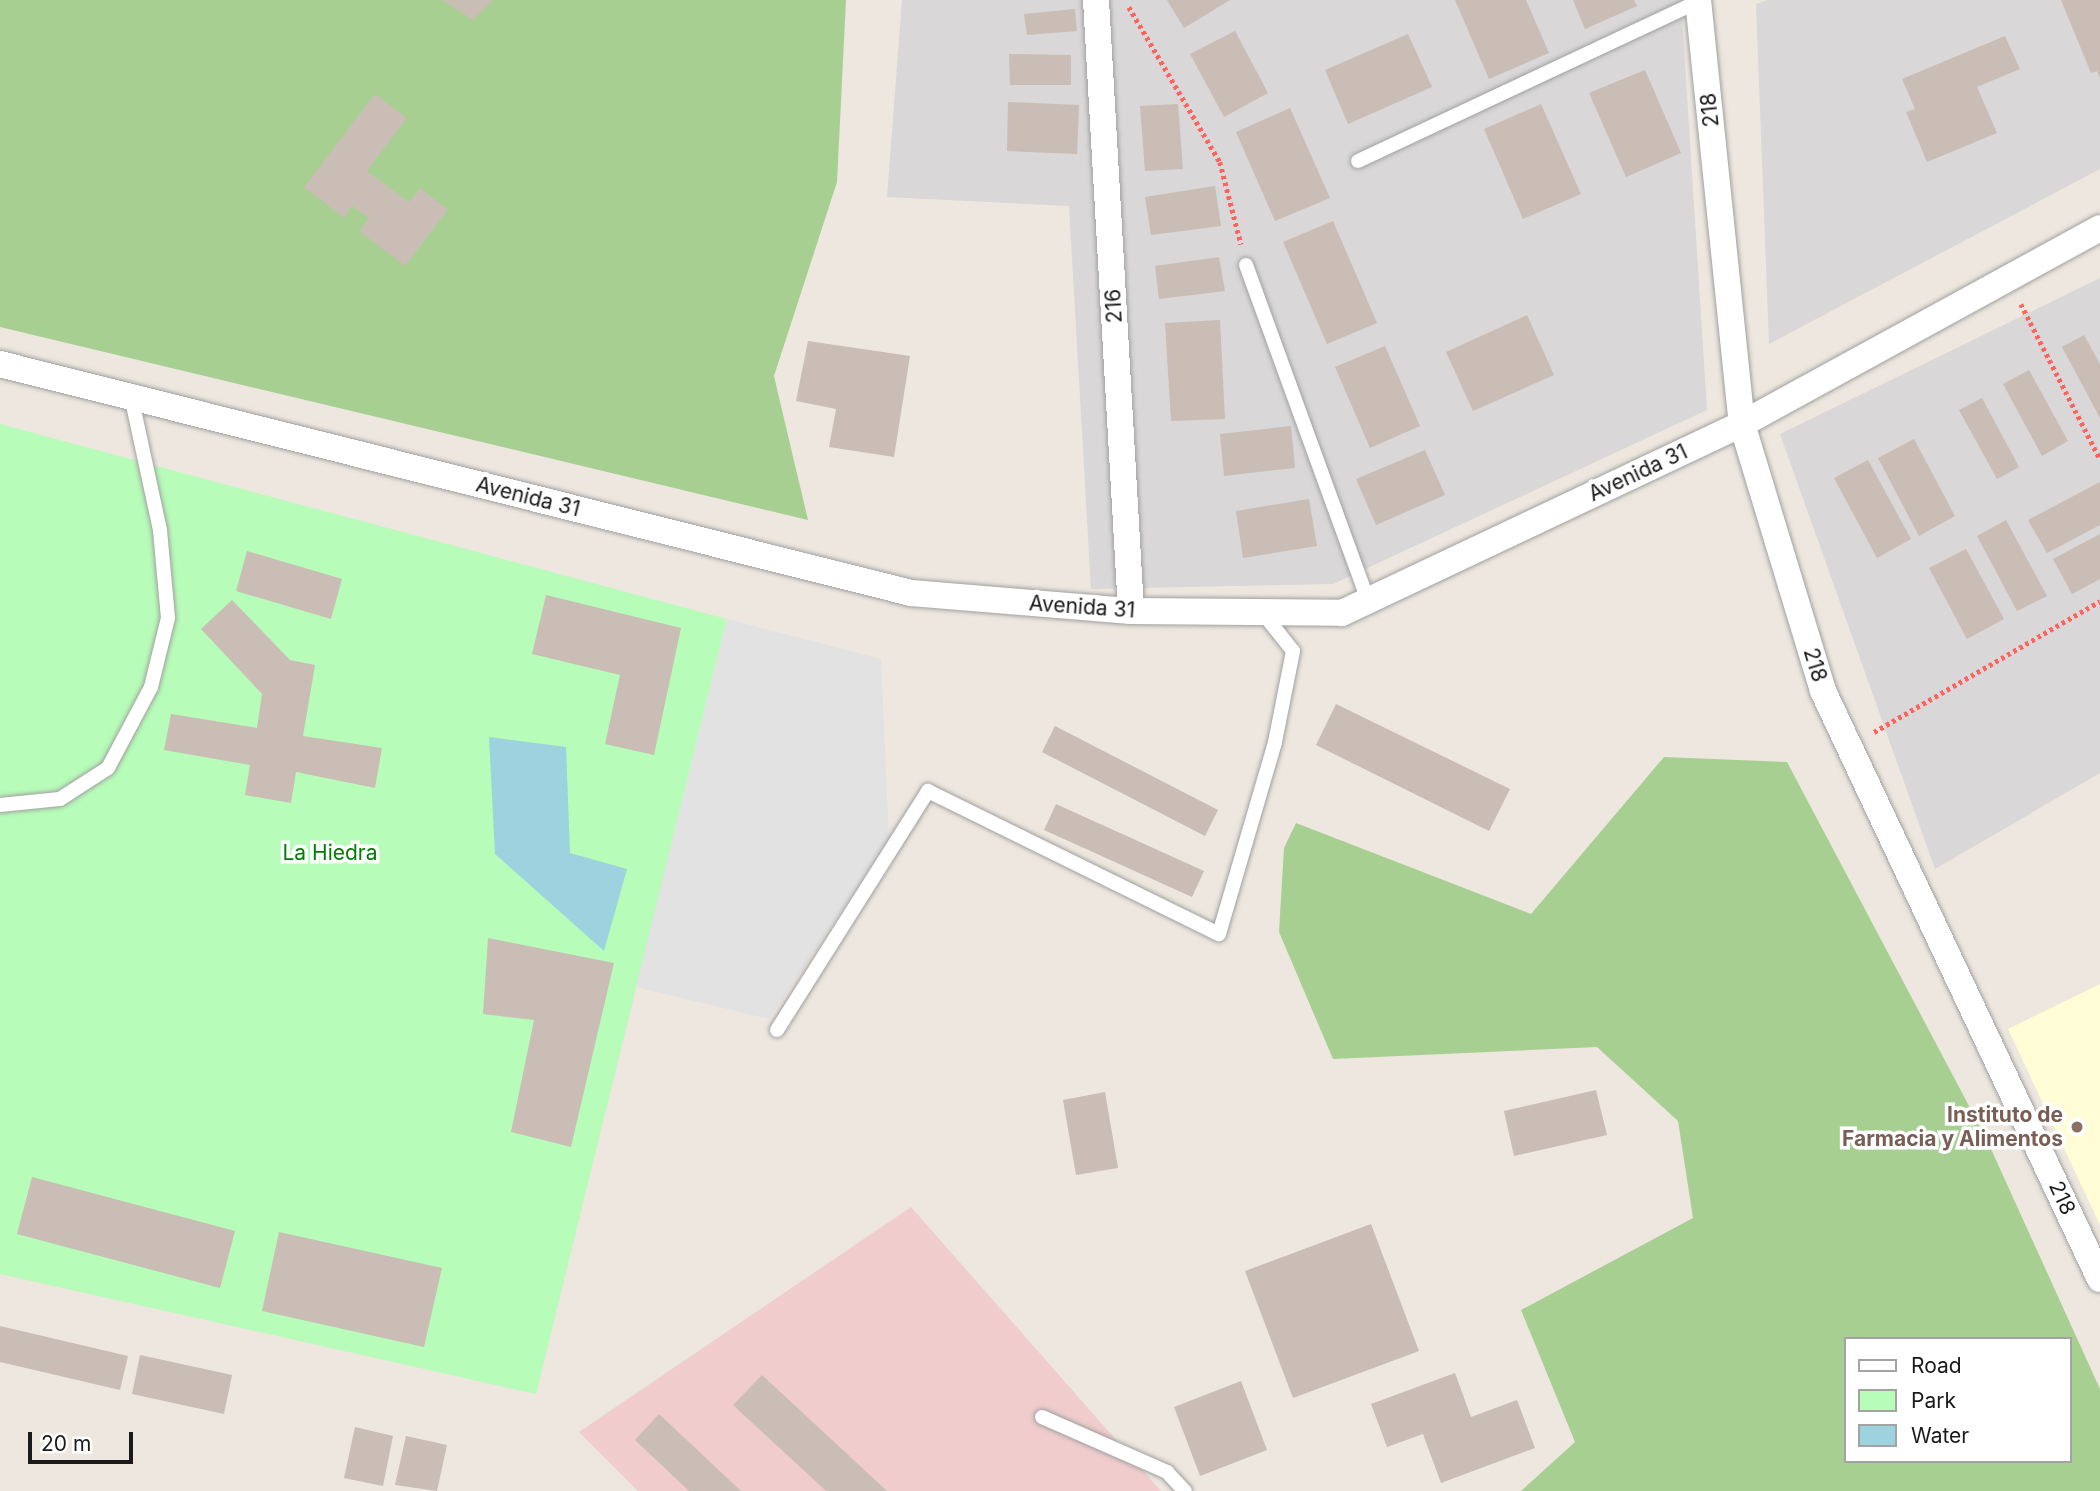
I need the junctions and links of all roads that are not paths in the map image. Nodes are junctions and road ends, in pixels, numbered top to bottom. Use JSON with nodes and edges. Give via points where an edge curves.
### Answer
{"nodes":[{"id":1,"x":1097,"y":0,"type":"edge"},
{"id":2,"x":1698,"y":1,"type":"edge"},
{"id":3,"x":1358,"y":160,"type":"dead end"},
{"id":4,"x":2100,"y":228,"type":"edge"},
{"id":5,"x":1246,"y":265,"type":"road end"},
{"id":6,"x":0,"y":365,"type":"edge"},
{"id":7,"x":132,"y":401,"type":"junction"},
{"id":8,"x":1742,"y":424,"type":"junction"},
{"id":9,"x":1368,"y":601,"type":"junction"},
{"id":10,"x":1131,"y":611,"type":"junction"},
{"id":11,"x":1262,"y":612,"type":"junction"},
{"id":12,"x":0,"y":805,"type":"edge"},
{"id":13,"x":777,"y":1030,"type":"dead end"},
{"id":14,"x":2100,"y":1279,"type":"edge"},
{"id":15,"x":1042,"y":1417,"type":"dead end"},
{"id":16,"x":1185,"y":1491,"type":"edge"}],
"edges":[{"from":1,"to":10,"type":"street","name":"216"},
{"from":2,"to":3,"type":"lane"},
{"from":2,"to":8,"type":"street","name":"218"},
{"from":4,"to":8,"type":"street","name":"Avenida 31"},
{"from":5,"to":9,"type":"lane"},
{"from":6,"to":7,"type":"street","name":"Avenida 31"},
{"from":7,"to":10,"type":"street","name":"Avenida 31","via":[[911,593]]},
{"from":7,"to":12,"type":"lane","via":[[160,530],[168,618],[151,687],[108,768],[60,799]]},
{"from":8,"to":9,"type":"street","name":"Avenida 31"},
{"from":8,"to":14,"type":"street","name":"218","via":[[1823,691]]},
{"from":9,"to":11,"type":"street","name":"Avenida 31","via":[[1342,614]]},
{"from":10,"to":11,"type":"street","name":"Avenida 31"},
{"from":11,"to":13,"type":"lane","via":[[1293,651],[1275,742],[1219,934],[928,791]]},
{"from":15,"to":16,"type":"lane","via":[[1167,1472]]}]}
